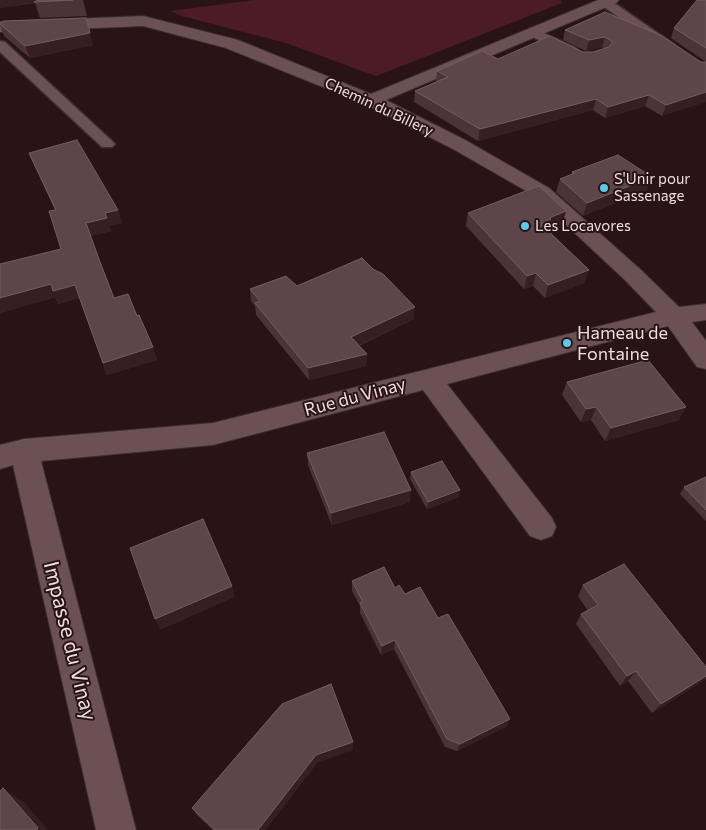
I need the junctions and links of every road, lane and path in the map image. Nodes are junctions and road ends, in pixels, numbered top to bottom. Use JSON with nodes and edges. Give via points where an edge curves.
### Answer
{"nodes":[{"id":1,"x":601,"y":2,"type":"edge"},
{"id":2,"x":132,"y":7,"type":"dead end"},
{"id":3,"x":143,"y":22,"type":"junction"},
{"id":4,"x":0,"y":27,"type":"edge"},
{"id":5,"x":533,"y":32,"type":"junction"},
{"id":6,"x":0,"y":45,"type":"edge"},
{"id":7,"x":679,"y":51,"type":"edge"},
{"id":8,"x":585,"y":58,"type":"edge"},
{"id":9,"x":371,"y":100,"type":"junction"},
{"id":10,"x":107,"y":144,"type":"dead end"},
{"id":11,"x":706,"y":312,"type":"edge"},
{"id":12,"x":674,"y":316,"type":"junction"},
{"id":13,"x":706,"y":360,"type":"edge"},
{"id":14,"x":428,"y":378,"type":"junction"},
{"id":15,"x":12,"y":454,"type":"edge"},
{"id":16,"x":541,"y":527,"type":"dead end"},
{"id":17,"x":116,"y":830,"type":"edge"}],
"edges":[{"from":1,"to":5,"type":"street"},
{"from":1,"to":7,"type":"lane"},
{"from":2,"to":3,"type":"street"},
{"from":3,"to":4,"type":"street","name":"Chemin du Billery"},
{"from":3,"to":9,"type":"street","name":"Chemin du Billery","via":[[232,44]]},
{"from":5,"to":8,"type":"lane"},
{"from":5,"to":9,"type":"street"},
{"from":6,"to":10,"type":"lane"},
{"from":9,"to":12,"type":"street","name":"Chemin du Billery","via":[[460,145],[542,192]]},
{"from":11,"to":12,"type":"street","name":"Rue du Vinay"},
{"from":12,"to":13,"type":"street","name":"Chemin du Billery"},
{"from":12,"to":14,"type":"street","name":"Rue du Vinay"},
{"from":14,"to":15,"type":"street","name":"Rue du Vinay","via":[[213,434]]},
{"from":14,"to":16,"type":"street"},
{"from":15,"to":17,"type":"street","name":"Impasse du Vinay"}]}
